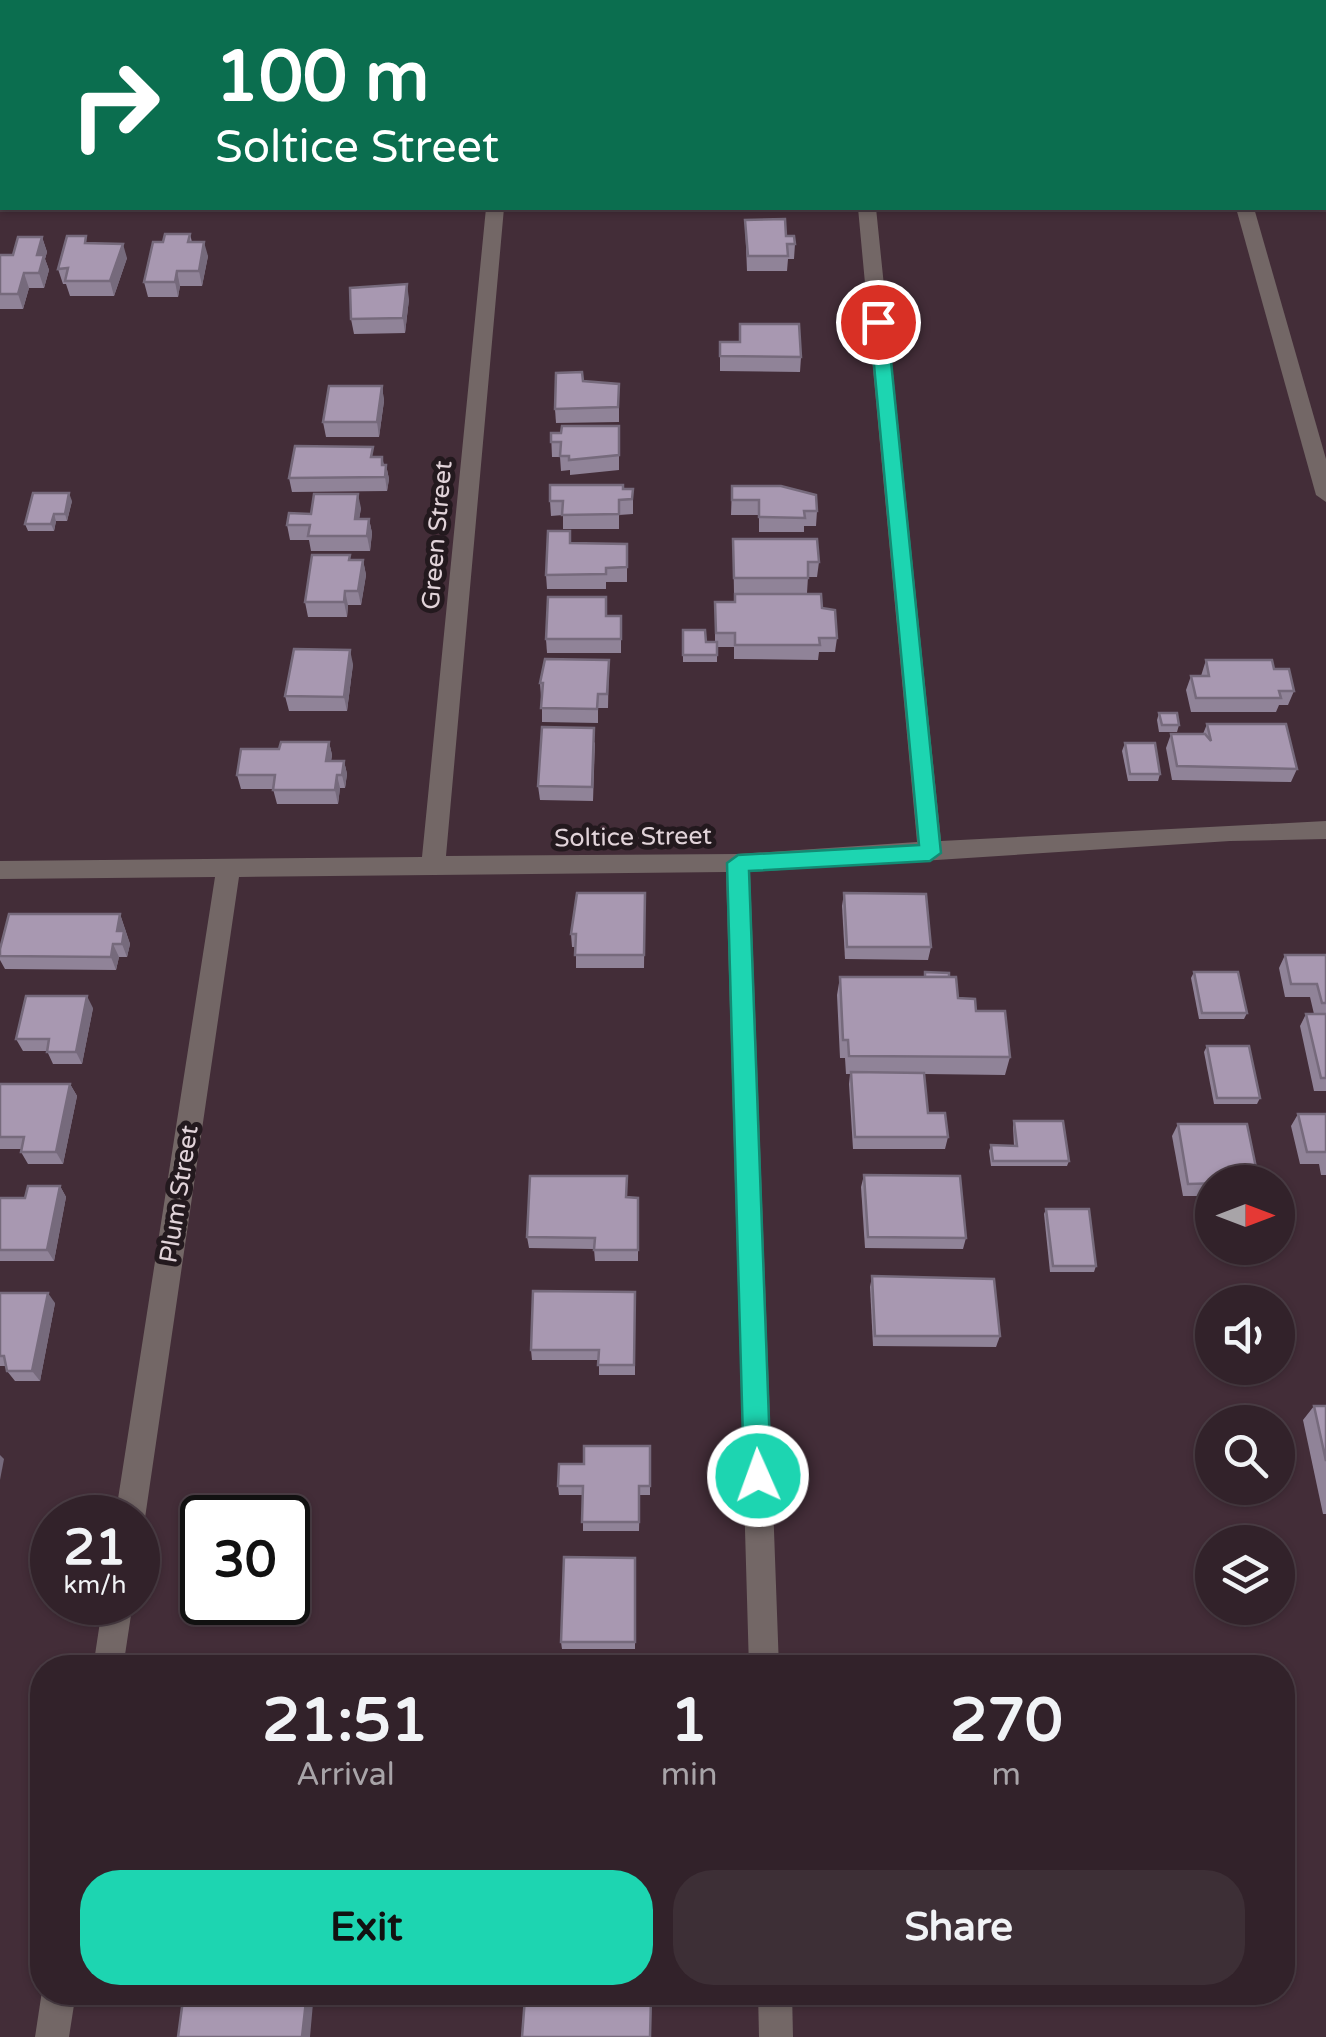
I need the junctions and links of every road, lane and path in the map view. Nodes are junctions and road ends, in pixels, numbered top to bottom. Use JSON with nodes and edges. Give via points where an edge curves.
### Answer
{"nodes":[{"id":1,"x":495,"y":210,"type":"edge"},
{"id":2,"x":867,"y":210,"type":"edge"},
{"id":3,"x":1246,"y":210,"type":"edge"},
{"id":4,"x":1326,"y":496,"type":"edge"},
{"id":5,"x":1326,"y":830,"type":"edge"},
{"id":6,"x":930,"y":853,"type":"junction"},
{"id":7,"x":738,"y":863,"type":"junction"},
{"id":8,"x":433,"y":867,"type":"junction"},
{"id":9,"x":0,"y":870,"type":"edge"},
{"id":10,"x":228,"y":870,"type":"junction"},
{"id":11,"x":133,"y":1495,"type":"edge"},
{"id":12,"x":115,"y":1625,"type":"edge"},
{"id":13,"x":110,"y":1655,"type":"edge"},
{"id":14,"x":764,"y":1655,"type":"edge"},
{"id":15,"x":57,"y":2005,"type":"edge"},
{"id":16,"x":775,"y":2005,"type":"edge"},
{"id":17,"x":52,"y":2037,"type":"edge"},
{"id":18,"x":776,"y":2037,"type":"edge"}],
"edges":[{"from":1,"to":8,"type":"street","name":"Green Street"},
{"from":2,"to":6,"type":"street"},
{"from":3,"to":4,"type":"street"},
{"from":5,"to":6,"type":"street","name":"Soltice Street"},
{"from":6,"to":7,"type":"street","name":"Soltice Street"},
{"from":7,"to":8,"type":"street","name":"Soltice Street"},
{"from":7,"to":14,"type":"street"},
{"from":8,"to":10,"type":"street","name":"Soltice Street"},
{"from":9,"to":10,"type":"street","name":"Soltice Street"},
{"from":10,"to":11,"type":"street","name":"Plum Street"},
{"from":12,"to":13,"type":"street"},
{"from":15,"to":17,"type":"street"},
{"from":16,"to":18,"type":"street"}]}
